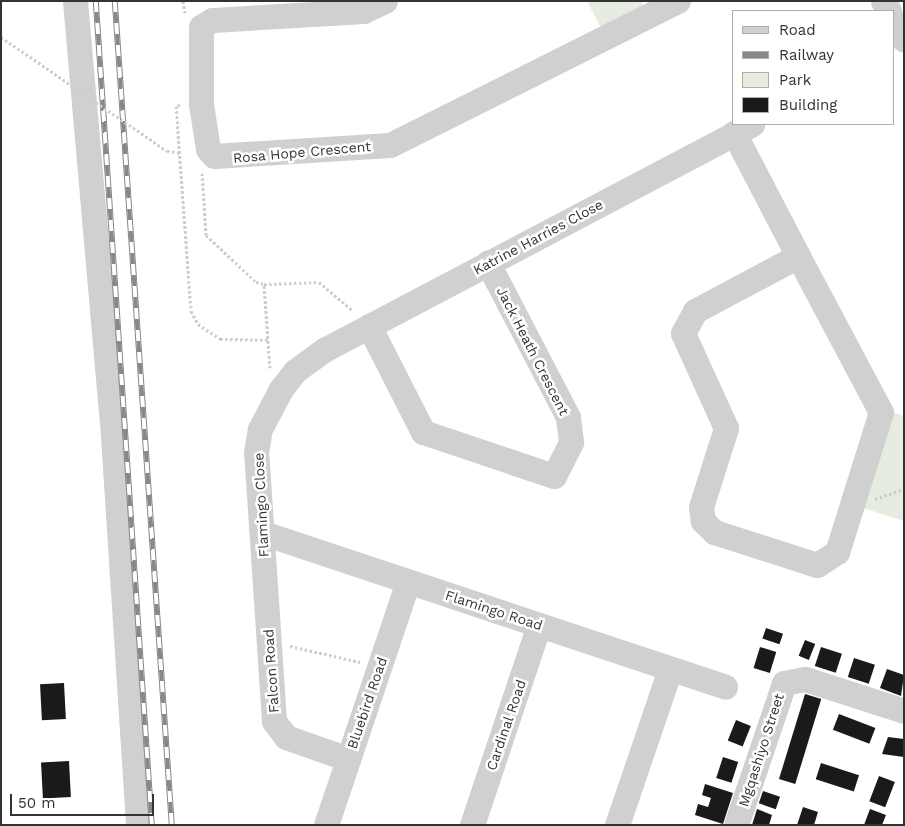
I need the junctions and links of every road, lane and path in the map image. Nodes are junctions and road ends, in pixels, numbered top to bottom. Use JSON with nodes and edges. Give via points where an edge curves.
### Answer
{"nodes":[{"id":1,"x":75,"y":1,"type":"edge"},
{"id":2,"x":385,"y":1,"type":"edge"},
{"id":3,"x":678,"y":1,"type":"edge"},
{"id":4,"x":895,"y":23,"type":"edge"},
{"id":5,"x":1,"y":37,"type":"edge"},
{"id":6,"x":904,"y":42,"type":"edge"},
{"id":7,"x":176,"y":106,"type":"dead end"},
{"id":8,"x":743,"y":128,"type":"edge"},
{"id":9,"x":180,"y":154,"type":"junction"},
{"id":10,"x":202,"y":172,"type":"dead end"},
{"id":11,"x":798,"y":256,"type":"junction"},
{"id":12,"x":488,"y":263,"type":"junction"},
{"id":13,"x":264,"y":284,"type":"junction"},
{"id":14,"x":365,"y":322,"type":"junction"},
{"id":15,"x":268,"y":340,"type":"junction"},
{"id":16,"x":324,"y":350,"type":"joint"},
{"id":17,"x":270,"y":373,"type":"dead end"},
{"id":18,"x":904,"y":489,"type":"edge"},
{"id":19,"x":870,"y":501,"type":"dead end"},
{"id":20,"x":263,"y":533,"type":"junction"},
{"id":21,"x":408,"y":582,"type":"junction"},
{"id":22,"x":267,"y":595,"type":"joint"},
{"id":23,"x":539,"y":625,"type":"junction"},
{"id":24,"x":269,"y":642,"type":"junction"},
{"id":25,"x":380,"y":666,"type":"junction"},
{"id":26,"x":670,"y":669,"type":"junction"},
{"id":27,"x":726,"y":687,"type":"dead end"},
{"id":28,"x":904,"y":711,"type":"edge"},
{"id":29,"x":348,"y":759,"type":"junction"},
{"id":30,"x":138,"y":825,"type":"edge"},
{"id":31,"x":326,"y":825,"type":"edge"},
{"id":32,"x":472,"y":825,"type":"edge"},
{"id":33,"x":617,"y":825,"type":"edge"},
{"id":34,"x":736,"y":825,"type":"edge"}],
"edges":[{"from":1,"to":30,"type":"street","via":[[112,421]]},
{"from":2,"to":3,"type":"street","name":"Rosa Hope Crescent","via":[[364,11],[212,20],[201,26],[200,104],[208,149],[214,156],[223,159],[397,142]]},
{"from":4,"to":6,"type":"street"},
{"from":5,"to":9,"type":"path","bridge":true,"via":[[167,151]]},
{"from":7,"to":9,"type":"path"},
{"from":8,"to":11,"type":"street"},
{"from":8,"to":12,"type":"street","name":"Katrine Harries Close"},
{"from":9,"to":15,"type":"path","via":[[194,317],[209,334],[226,341]]},
{"from":10,"to":13,"type":"path","via":[[206,235],[256,282]]},
{"from":11,"to":11,"type":"street","via":[[694,312],[683,333],[725,422],[701,507],[703,520],[714,532],[817,565],[837,552],[881,412]]},
{"from":12,"to":14,"type":"street","name":"Katrine Harries Close"},
{"from":12,"to":14,"type":"street","name":"Jack Heath Crescent","via":[[568,418],[571,442],[554,476],[423,432]]},
{"from":13,"to":14,"type":"path","via":[[319,282]]},
{"from":13,"to":15,"type":"path"},
{"from":14,"to":16,"type":"street","name":"Katrine Harries Close"},
{"from":15,"to":17,"type":"path"},
{"from":16,"to":20,"type":"street","name":"Flamingo Close","via":[[295,371],[260,429],[256,453]]},
{"from":18,"to":19,"type":"path"},
{"from":20,"to":21,"type":"street","name":"Flamingo Road"},
{"from":20,"to":22,"type":"street","name":"Flamingo Close"},
{"from":21,"to":23,"type":"street","name":"Flamingo Road"},
{"from":21,"to":25,"type":"street","name":"Bluebird Road"},
{"from":22,"to":24,"type":"street","name":"Falcon Road"},
{"from":23,"to":26,"type":"street","name":"Flamingo Road"},
{"from":23,"to":32,"type":"street","name":"Cardinal Road"},
{"from":24,"to":25,"type":"path"},
{"from":24,"to":29,"type":"street","name":"Falcon Road","via":[[278,730],[294,742]]},
{"from":25,"to":29,"type":"street","name":"Bluebird Road"},
{"from":26,"to":27,"type":"street","name":"Flamingo Road"},
{"from":26,"to":33,"type":"street"},
{"from":28,"to":34,"type":"street","name":"Mgqashiyo Street","via":[[805,679],[791,679],[781,689]]},
{"from":29,"to":31,"type":"street","name":"Bluebird Road"}]}
